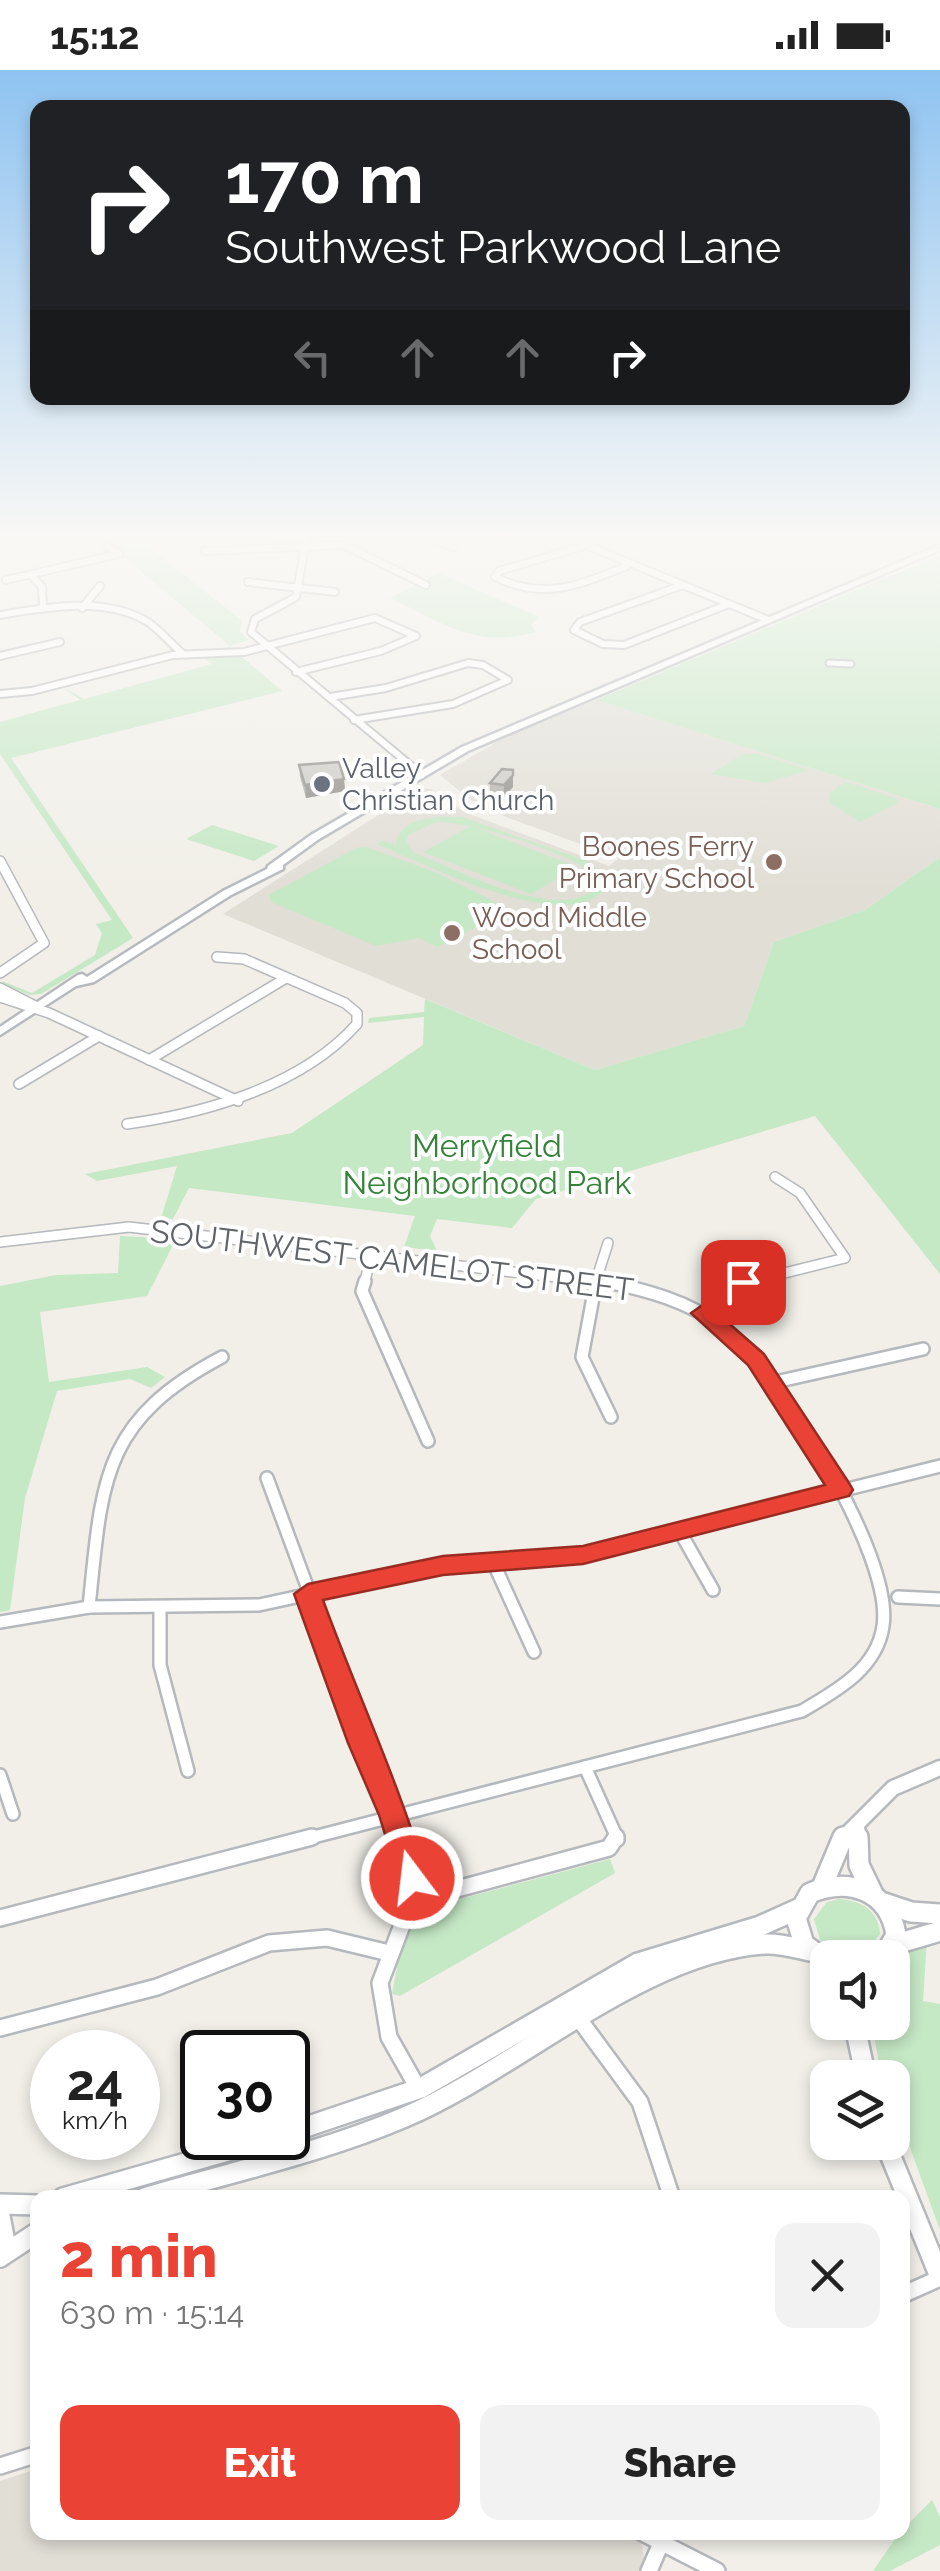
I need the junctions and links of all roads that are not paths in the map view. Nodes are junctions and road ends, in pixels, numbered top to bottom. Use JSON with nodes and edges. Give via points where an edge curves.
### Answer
{"nodes":[{"id":1,"x":172,"y":657,"type":"edge"},
{"id":2,"x":277,"y":657,"type":"edge"},
{"id":3,"x":358,"y":657,"type":"edge"},
{"id":4,"x":683,"y":657,"type":"edge"},
{"id":5,"x":829,"y":663,"type":"dead end"},
{"id":6,"x":851,"y":664,"type":"dead end"},
{"id":7,"x":296,"y":672,"type":"junction"},
{"id":8,"x":0,"y":694,"type":"edge"},
{"id":9,"x":330,"y":697,"type":"junction"},
{"id":10,"x":354,"y":720,"type":"junction"},
{"id":11,"x":422,"y":775,"type":"junction"},
{"id":12,"x":364,"y":811,"type":"joint"},
{"id":13,"x":0,"y":861,"type":"edge"},
{"id":14,"x":272,"y":868,"type":"joint"},
{"id":15,"x":217,"y":957,"type":"dead end"},
{"id":16,"x":0,"y":974,"type":"edge"},
{"id":17,"x":286,"y":978,"type":"junction"},
{"id":18,"x":0,"y":988,"type":"edge"},
{"id":19,"x":0,"y":997,"type":"edge"},
{"id":20,"x":38,"y":1008,"type":"junction"},
{"id":21,"x":0,"y":1032,"type":"edge"},
{"id":22,"x":99,"y":1036,"type":"junction"},
{"id":23,"x":149,"y":1060,"type":"junction"},
{"id":24,"x":19,"y":1084,"type":"dead end"},
{"id":25,"x":238,"y":1100,"type":"junction"},
{"id":26,"x":128,"y":1124,"type":"dead end"},
{"id":27,"x":776,"y":1176,"type":"dead end"},
{"id":28,"x":0,"y":1242,"type":"edge"},
{"id":29,"x":608,"y":1243,"type":"dead end"},
{"id":30,"x":372,"y":1254,"type":"junction"},
{"id":31,"x":596,"y":1280,"type":"junction"},
{"id":32,"x":702,"y":1313,"type":"junction"},
{"id":33,"x":923,"y":1349,"type":"dead end"},
{"id":34,"x":222,"y":1357,"type":"dead end"},
{"id":35,"x":772,"y":1383,"type":"junction"},
{"id":36,"x":611,"y":1417,"type":"dead end"},
{"id":37,"x":428,"y":1441,"type":"dead end"},
{"id":38,"x":940,"y":1466,"type":"edge"},
{"id":39,"x":268,"y":1478,"type":"dead end"},
{"id":40,"x":840,"y":1490,"type":"junction"},
{"id":41,"x":679,"y":1530,"type":"junction"},
{"id":42,"x":493,"y":1562,"type":"junction"},
{"id":43,"x":888,"y":1563,"type":"dead end"},
{"id":44,"x":713,"y":1590,"type":"dead end"},
{"id":45,"x":308,"y":1594,"type":"junction"},
{"id":46,"x":940,"y":1599,"type":"edge"},
{"id":47,"x":160,"y":1607,"type":"junction"},
{"id":48,"x":89,"y":1608,"type":"junction"},
{"id":49,"x":0,"y":1622,"type":"edge"},
{"id":50,"x":534,"y":1652,"type":"dead end"},
{"id":51,"x":585,"y":1767,"type":"junction"},
{"id":52,"x":940,"y":1768,"type":"edge"},
{"id":53,"x":188,"y":1771,"type":"dead end"},
{"id":54,"x":0,"y":1775,"type":"edge"},
{"id":55,"x":13,"y":1814,"type":"dead end"},
{"id":56,"x":394,"y":1815,"type":"junction"},
{"id":57,"x":857,"y":1825,"type":"junction"},
{"id":58,"x":822,"y":1887,"type":"junction"},
{"id":59,"x":415,"y":1892,"type":"junction"},
{"id":60,"x":878,"y":1898,"type":"junction"},
{"id":61,"x":798,"y":1909,"type":"junction"},
{"id":62,"x":940,"y":1914,"type":"edge"},
{"id":63,"x":0,"y":1918,"type":"edge"},
{"id":64,"x":940,"y":1931,"type":"edge"},
{"id":65,"x":890,"y":1940,"type":"edge"},
{"id":66,"x":910,"y":1943,"type":"edge"},
{"id":67,"x":810,"y":1945,"type":"edge"},
{"id":68,"x":389,"y":1953,"type":"junction"},
{"id":69,"x":810,"y":1956,"type":"edge"},
{"id":70,"x":565,"y":2003,"type":"junction"},
{"id":71,"x":579,"y":2019,"type":"junction"},
{"id":72,"x":0,"y":2028,"type":"edge"},
{"id":73,"x":418,"y":2089,"type":"junction"},
{"id":74,"x":429,"y":2108,"type":"junction"},
{"id":75,"x":310,"y":2127,"type":"edge"},
{"id":76,"x":194,"y":2160,"type":"edge"},
{"id":77,"x":892,"y":2160,"type":"edge"},
{"id":78,"x":180,"y":2164,"type":"junction"},
{"id":79,"x":91,"y":2190,"type":"edge"},
{"id":80,"x":187,"y":2190,"type":"edge"},
{"id":81,"x":190,"y":2190,"type":"edge"},
{"id":82,"x":669,"y":2190,"type":"edge"},
{"id":83,"x":905,"y":2190,"type":"edge"},
{"id":84,"x":910,"y":2203,"type":"edge"},
{"id":85,"x":0,"y":2204,"type":"edge"},
{"id":86,"x":30,"y":2204,"type":"edge"},
{"id":87,"x":0,"y":2216,"type":"edge"},
{"id":88,"x":30,"y":2237,"type":"edge"},
{"id":89,"x":0,"y":2257,"type":"edge"},
{"id":90,"x":940,"y":2277,"type":"edge"},
{"id":91,"x":910,"y":2291,"type":"edge"},
{"id":92,"x":30,"y":2457,"type":"edge"},
{"id":93,"x":0,"y":2466,"type":"edge"},
{"id":94,"x":663,"y":2540,"type":"edge"},
{"id":95,"x":669,"y":2540,"type":"edge"},
{"id":96,"x":650,"y":2571,"type":"edge"},
{"id":97,"x":718,"y":2571,"type":"edge"}],
"edges":[{"from":1,"to":8,"type":"street"},
{"from":2,"to":7,"type":"street"},
{"from":3,"to":7,"type":"street"},
{"from":4,"to":11,"type":"main road","via":[[465,749]]},
{"from":5,"to":6,"type":"street"},
{"from":7,"to":9,"type":"street"},
{"from":9,"to":10,"type":"street"},
{"from":9,"to":10,"type":"street","via":[[468,663],[508,680],[448,705]]},
{"from":10,"to":11,"type":"street"},
{"from":11,"to":12,"type":"main road"},
{"from":12,"to":14,"type":"main road"},
{"from":13,"to":16,"type":"street","via":[[44,943]]},
{"from":14,"to":20,"type":"main road"},
{"from":15,"to":17,"type":"street","via":[[244,959]]},
{"from":17,"to":23,"type":"street"},
{"from":17,"to":25,"type":"street","via":[[352,1007],[358,1024],[286,1076]]},
{"from":18,"to":20,"type":"street"},
{"from":19,"to":20,"type":"street"},
{"from":20,"to":21,"type":"main road"},
{"from":20,"to":22,"type":"street"},
{"from":22,"to":23,"type":"street"},
{"from":22,"to":24,"type":"street"},
{"from":23,"to":25,"type":"street"},
{"from":25,"to":26,"type":"street"},
{"from":27,"to":32,"type":"street","via":[[800,1193],[845,1258],[743,1282]]},
{"from":28,"to":30,"type":"street","name":"SOUTHWEST CAMELOT STREET","via":[[129,1227]]},
{"from":29,"to":31,"type":"street"},
{"from":30,"to":31,"type":"street","name":"SOUTHWEST CAMELOT STREET"},
{"from":30,"to":37,"type":"street","via":[[362,1291]]},
{"from":31,"to":32,"type":"street","name":"SOUTHWEST CAMELOT STREET"},
{"from":31,"to":36,"type":"street","via":[[582,1357]]},
{"from":32,"to":35,"type":"street","name":"SOUTHWEST CAMELOT STREET","via":[[746,1347]]},
{"from":33,"to":35,"type":"street"},
{"from":34,"to":48,"type":"street","via":[[150,1402],[113,1453]]},
{"from":35,"to":40,"type":"street","name":"SOUTHWEST CAMELOT STREET"},
{"from":38,"to":40,"type":"street"},
{"from":39,"to":45,"type":"street"},
{"from":40,"to":41,"type":"street"},
{"from":40,"to":43,"type":"street","name":"SOUTHWEST CAMELOT STREET"},
{"from":41,"to":42,"type":"street","via":[[583,1555]]},
{"from":41,"to":44,"type":"street"},
{"from":42,"to":45,"type":"street"},
{"from":42,"to":50,"type":"street"},
{"from":45,"to":47,"type":"street","via":[[260,1605]]},
{"from":45,"to":56,"type":"street"},
{"from":46,"to":51,"type":"street","via":[[897,1592],[888,1644],[844,1692],[802,1710]]},
{"from":47,"to":48,"type":"street"},
{"from":47,"to":53,"type":"street","via":[[160,1666]]},
{"from":48,"to":49,"type":"street"},
{"from":51,"to":56,"type":"street"},
{"from":51,"to":59,"type":"street","via":[[618,1841],[609,1848],[456,1888]]},
{"from":52,"to":57,"type":"street","via":[[893,1788]]},
{"from":54,"to":55,"type":"street"},
{"from":56,"to":59,"type":"street"},
{"from":56,"to":63,"type":"street"},
{"from":57,"to":58,"type":"street","via":[[842,1838]]},
{"from":57,"to":60,"type":"street","via":[[859,1865]]},
{"from":58,"to":60,"type":"street","via":[[844,1884]]},
{"from":58,"to":61,"type":"street"},
{"from":59,"to":68,"type":"street"},
{"from":60,"to":62,"type":"street","via":[[911,1912]]},
{"from":60,"to":65,"type":"street","via":[[894,1920]]},
{"from":61,"to":67,"type":"street","via":[[797,1929]]},
{"from":61,"to":70,"type":"street","via":[[663,1953]]},
{"from":64,"to":66,"type":"street"},
{"from":68,"to":72,"type":"street","via":[[327,1938],[288,1940],[156,1987]]},
{"from":68,"to":73,"type":"street","via":[[380,1983],[382,2010]]},
{"from":69,"to":71,"type":"street","via":[[773,1942],[732,1949],[662,1974]]},
{"from":70,"to":71,"type":"street"},
{"from":70,"to":73,"type":"street"},
{"from":71,"to":74,"type":"street"},
{"from":71,"to":82,"type":"street","via":[[640,2102]]},
{"from":73,"to":74,"type":"street"},
{"from":73,"to":75,"type":"street"},
{"from":74,"to":81,"type":"street"},
{"from":76,"to":78,"type":"street"},
{"from":77,"to":83,"type":"street"},
{"from":78,"to":79,"type":"street"},
{"from":78,"to":80,"type":"street"},
{"from":84,"to":90,"type":"street"},
{"from":85,"to":86,"type":"street"},
{"from":87,"to":89,"type":"street"},
{"from":88,"to":89,"type":"street"},
{"from":90,"to":91,"type":"street"},
{"from":92,"to":93,"type":"street"},
{"from":94,"to":96,"type":"street"},
{"from":95,"to":97,"type":"street"}]}
